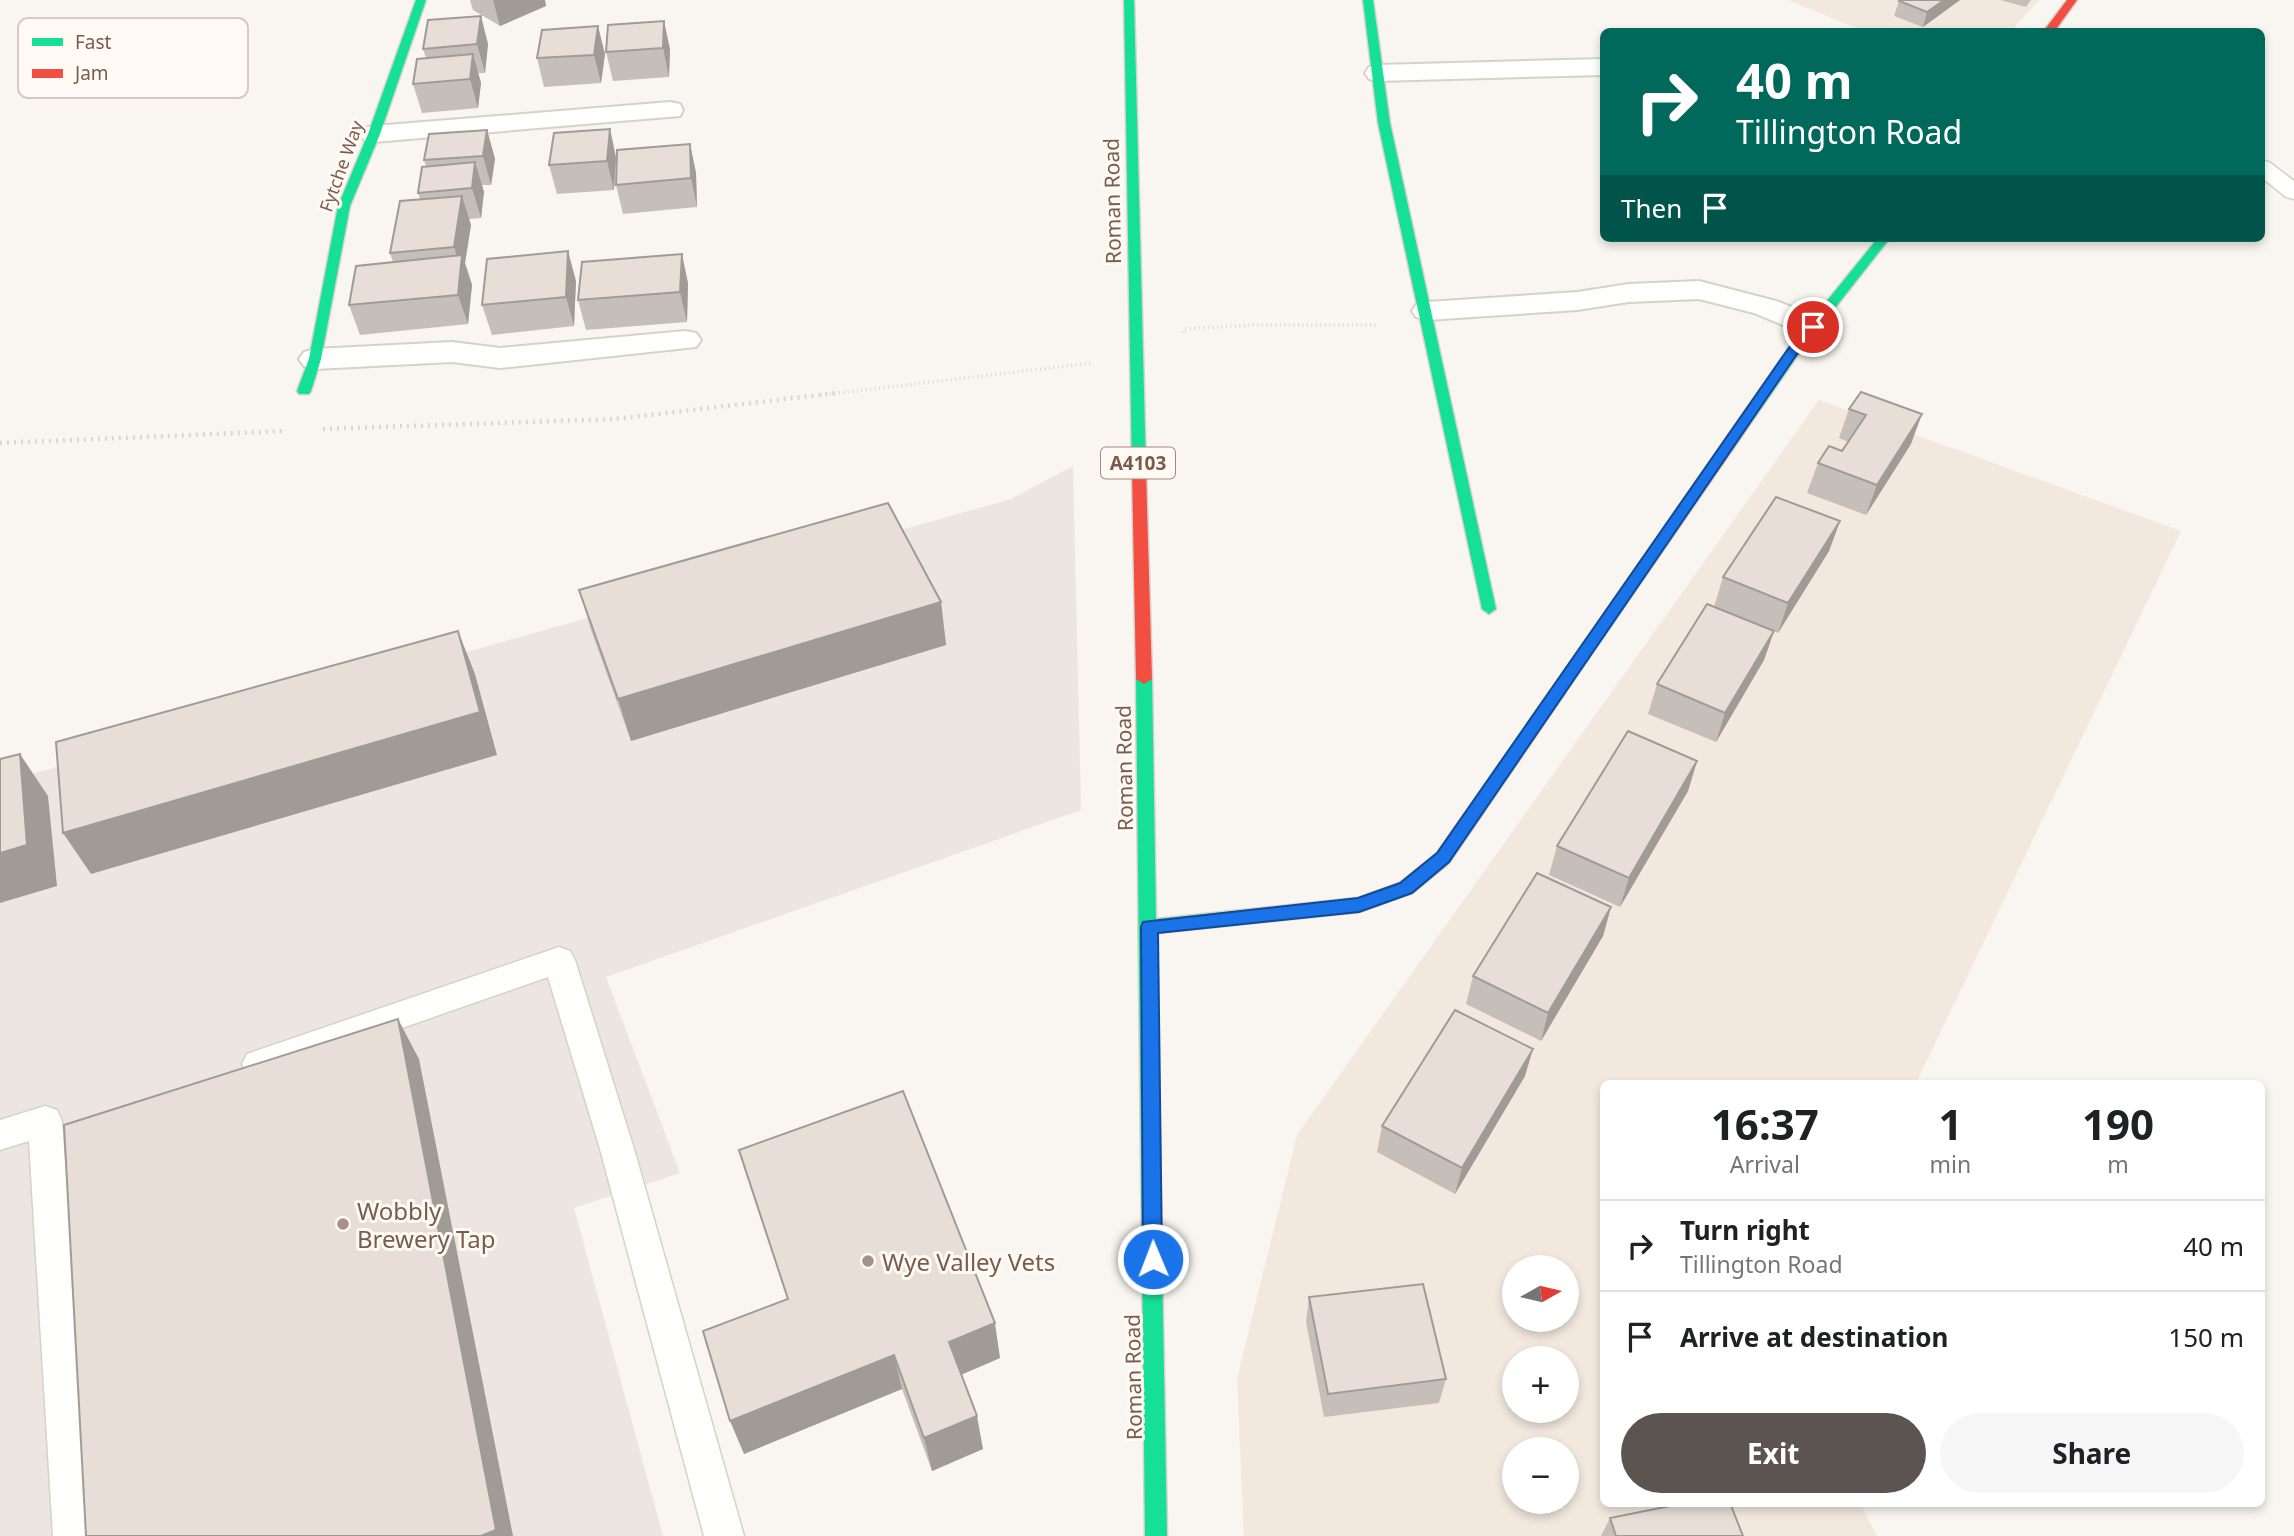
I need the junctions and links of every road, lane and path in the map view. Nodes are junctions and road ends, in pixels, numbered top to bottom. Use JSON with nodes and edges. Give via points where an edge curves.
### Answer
{"nodes":[{"id":1,"x":421,"y":0,"type":"edge"},
{"id":2,"x":1129,"y":0,"type":"edge"},
{"id":3,"x":1368,"y":0,"type":"edge"},
{"id":4,"x":2072,"y":0,"type":"edge"},
{"id":5,"x":2054,"y":28,"type":"edge"},
{"id":6,"x":1600,"y":67,"type":"edge"},
{"id":7,"x":1378,"y":73,"type":"junction"},
{"id":8,"x":670,"y":110,"type":"dead end"},
{"id":9,"x":374,"y":134,"type":"junction"},
{"id":10,"x":2265,"y":170,"type":"edge"},
{"id":11,"x":2294,"y":192,"type":"edge"},
{"id":12,"x":1881,"y":242,"type":"edge"},
{"id":13,"x":1428,"y":318,"type":"junction"},
{"id":14,"x":1813,"y":327,"type":"junction"},
{"id":15,"x":685,"y":340,"type":"dead end"},
{"id":16,"x":1184,"y":342,"type":"dead end"},
{"id":17,"x":314,"y":359,"type":"junction"},
{"id":18,"x":1102,"y":361,"type":"dead end"},
{"id":19,"x":304,"y":391,"type":"dead end"},
{"id":20,"x":296,"y":430,"type":"dead end"},
{"id":21,"x":310,"y":430,"type":"dead end"},
{"id":22,"x":0,"y":443,"type":"edge"},
{"id":23,"x":1489,"y":609,"type":"dead end"},
{"id":24,"x":1149,"y":927,"type":"junction"},
{"id":25,"x":230,"y":1074,"type":"edge"},
{"id":26,"x":0,"y":1135,"type":"edge"},
{"id":27,"x":73,"y":1536,"type":"edge"},
{"id":28,"x":724,"y":1536,"type":"edge"},
{"id":29,"x":1156,"y":1536,"type":"edge"}],
"edges":[{"from":1,"to":9,"type":"street","name":"Fytche Way"},
{"from":2,"to":24,"type":"street","name":"Roman Road","number":"A4103"},
{"from":3,"to":7,"type":"street"},
{"from":4,"to":5,"type":"street"},
{"from":6,"to":7,"type":"street"},
{"from":7,"to":13,"type":"street","via":[[1384,123]]},
{"from":8,"to":9,"type":"street"},
{"from":9,"to":17,"type":"street","name":"Fytche Way","via":[[344,205]]},
{"from":10,"to":11,"type":"lane"},
{"from":12,"to":14,"type":"street"},
{"from":13,"to":14,"type":"street","via":[[1629,293],[1699,290],[1765,307]]},
{"from":13,"to":16,"type":"path","via":[[1184,329]]},
{"from":13,"to":23,"type":"street"},
{"from":14,"to":24,"type":"street","via":[[1443,858],[1406,888],[1359,905]]},
{"from":15,"to":17,"type":"street","via":[[500,358],[452,352]]},
{"from":17,"to":19,"type":"street","name":"Fytche Way"},
{"from":18,"to":21,"type":"path","via":[[615,419]]},
{"from":20,"to":22,"type":"path"},
{"from":24,"to":29,"type":"street","name":"Roman Road","number":"A4103"},
{"from":25,"to":28,"type":"lane","via":[[559,960],[617,1149]]},
{"from":26,"to":27,"type":"lane","via":[[45,1121]]}]}
